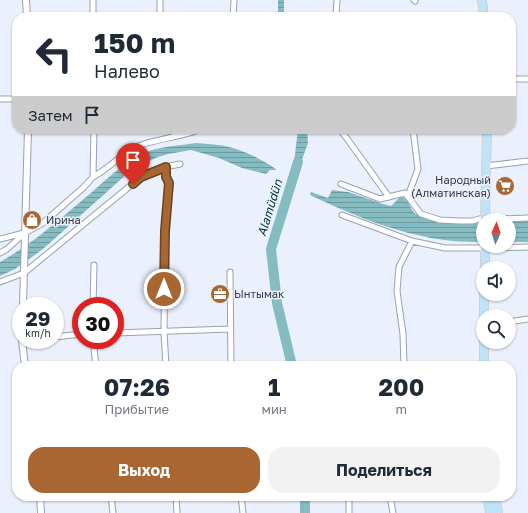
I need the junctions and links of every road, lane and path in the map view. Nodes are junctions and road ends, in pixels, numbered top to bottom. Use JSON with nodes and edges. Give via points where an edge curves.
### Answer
{"nodes":[{"id":1,"x":26,"y":0,"type":"edge"},
{"id":2,"x":93,"y":0,"type":"edge"},
{"id":3,"x":160,"y":0,"type":"edge"},
{"id":4,"x":234,"y":0,"type":"edge"},
{"id":5,"x":337,"y":0,"type":"edge"},
{"id":6,"x":482,"y":0,"type":"edge"},
{"id":7,"x":27,"y":12,"type":"edge"},
{"id":8,"x":93,"y":12,"type":"edge"},
{"id":9,"x":160,"y":12,"type":"edge"},
{"id":10,"x":234,"y":12,"type":"edge"},
{"id":11,"x":336,"y":12,"type":"edge"},
{"id":12,"x":483,"y":12,"type":"edge"},
{"id":13,"x":528,"y":78,"type":"edge"},
{"id":14,"x":516,"y":79,"type":"edge"},
{"id":15,"x":0,"y":99,"type":"edge"},
{"id":16,"x":12,"y":99,"type":"edge"},
{"id":17,"x":28,"y":134,"type":"edge"},
{"id":18,"x":94,"y":134,"type":"edge"},
{"id":19,"x":185,"y":134,"type":"edge"},
{"id":20,"x":344,"y":134,"type":"edge"},
{"id":21,"x":414,"y":134,"type":"edge"},
{"id":22,"x":486,"y":134,"type":"edge"},
{"id":23,"x":176,"y":136,"type":"joint"},
{"id":24,"x":528,"y":161,"type":"edge"},
{"id":25,"x":180,"y":164,"type":"dead end"},
{"id":26,"x":486,"y":166,"type":"junction"},
{"id":27,"x":166,"y":167,"type":"junction"},
{"id":28,"x":93,"y":178,"type":"junction"},
{"id":29,"x":341,"y":184,"type":"dead end"},
{"id":30,"x":408,"y":196,"type":"junction"},
{"id":31,"x":389,"y":197,"type":"junction"},
{"id":32,"x":485,"y":213,"type":"edge"},
{"id":33,"x":342,"y":216,"type":"dead end"},
{"id":34,"x":528,"y":218,"type":"edge"},
{"id":35,"x":516,"y":219,"type":"edge"},
{"id":36,"x":476,"y":220,"type":"edge"},
{"id":37,"x":25,"y":236,"type":"junction"},
{"id":38,"x":0,"y":239,"type":"edge"},
{"id":39,"x":412,"y":241,"type":"junction"},
{"id":40,"x":476,"y":247,"type":"edge"},
{"id":41,"x":516,"y":247,"type":"edge"},
{"id":42,"x":528,"y":247,"type":"edge"},
{"id":43,"x":0,"y":253,"type":"edge"},
{"id":44,"x":94,"y":265,"type":"dead end"},
{"id":45,"x":24,"y":272,"type":"junction"},
{"id":46,"x":230,"y":272,"type":"dead end"},
{"id":47,"x":0,"y":282,"type":"edge"},
{"id":48,"x":23,"y":297,"type":"edge"},
{"id":49,"x":93,"y":297,"type":"edge"},
{"id":50,"x":528,"y":319,"type":"edge"},
{"id":51,"x":516,"y":321,"type":"edge"},
{"id":52,"x":230,"y":329,"type":"junction"},
{"id":53,"x":124,"y":332,"type":"edge"},
{"id":54,"x":164,"y":332,"type":"junction"},
{"id":55,"x":23,"y":349,"type":"edge"},
{"id":56,"x":95,"y":349,"type":"edge"},
{"id":57,"x":484,"y":349,"type":"edge"},
{"id":58,"x":24,"y":361,"type":"edge"},
{"id":59,"x":96,"y":361,"type":"edge"},
{"id":60,"x":166,"y":361,"type":"edge"},
{"id":61,"x":231,"y":361,"type":"edge"},
{"id":62,"x":404,"y":361,"type":"edge"},
{"id":63,"x":484,"y":361,"type":"edge"},
{"id":64,"x":41,"y":501,"type":"edge"},
{"id":65,"x":112,"y":501,"type":"edge"},
{"id":66,"x":176,"y":501,"type":"edge"},
{"id":67,"x":242,"y":501,"type":"edge"},
{"id":68,"x":348,"y":501,"type":"edge"},
{"id":69,"x":391,"y":501,"type":"edge"},
{"id":70,"x":488,"y":501,"type":"edge"},
{"id":71,"x":496,"y":501,"type":"edge"},
{"id":72,"x":42,"y":513,"type":"edge"},
{"id":73,"x":113,"y":513,"type":"edge"},
{"id":74,"x":177,"y":513,"type":"edge"},
{"id":75,"x":243,"y":513,"type":"edge"},
{"id":76,"x":349,"y":513,"type":"edge"},
{"id":77,"x":393,"y":513,"type":"edge"},
{"id":78,"x":490,"y":513,"type":"edge"},
{"id":79,"x":498,"y":513,"type":"edge"}],
"edges":[{"from":1,"to":7,"type":"street"},
{"from":2,"to":8,"type":"street"},
{"from":3,"to":9,"type":"street"},
{"from":4,"to":10,"type":"street"},
{"from":5,"to":11,"type":"street"},
{"from":6,"to":12,"type":"main road"},
{"from":13,"to":14,"type":"street"},
{"from":15,"to":16,"type":"street"},
{"from":17,"to":37,"type":"street"},
{"from":18,"to":28,"type":"street"},
{"from":19,"to":23,"type":"street"},
{"from":20,"to":31,"type":"street"},
{"from":21,"to":30,"type":"street","via":[[418,169]]},
{"from":22,"to":26,"type":"main road"},
{"from":23,"to":28,"type":"street","via":[[140,145],[126,152]]},
{"from":24,"to":26,"type":"street"},
{"from":25,"to":27,"type":"street"},
{"from":26,"to":32,"type":"main road"},
{"from":27,"to":45,"type":"street","via":[[141,177]]},
{"from":27,"to":54,"type":"street","via":[[169,183],[165,231]]},
{"from":28,"to":37,"type":"street"},
{"from":29,"to":31,"type":"street","via":[[380,199]]},
{"from":30,"to":31,"type":"street","via":[[405,193]]},
{"from":30,"to":36,"type":"street","via":[[421,214],[440,220]]},
{"from":33,"to":39,"type":"street"},
{"from":34,"to":35,"type":"street"},
{"from":37,"to":38,"type":"street"},
{"from":37,"to":43,"type":"street"},
{"from":37,"to":45,"type":"street"},
{"from":39,"to":40,"type":"street","via":[[445,248]]},
{"from":39,"to":62,"type":"street","via":[[399,267],[397,291]]},
{"from":41,"to":42,"type":"street"},
{"from":44,"to":49,"type":"street"},
{"from":45,"to":47,"type":"street"},
{"from":45,"to":48,"type":"street"},
{"from":46,"to":52,"type":"street"},
{"from":50,"to":51,"type":"street"},
{"from":52,"to":54,"type":"street"},
{"from":52,"to":61,"type":"street"},
{"from":53,"to":54,"type":"street"},
{"from":54,"to":60,"type":"street"},
{"from":55,"to":58,"type":"street"},
{"from":56,"to":59,"type":"street"},
{"from":57,"to":63,"type":"main road"},
{"from":64,"to":72,"type":"street"},
{"from":65,"to":73,"type":"street"},
{"from":66,"to":74,"type":"street"},
{"from":67,"to":75,"type":"street"},
{"from":68,"to":76,"type":"street"},
{"from":69,"to":77,"type":"street"},
{"from":70,"to":78,"type":"main road"},
{"from":71,"to":79,"type":"main road"}]}
